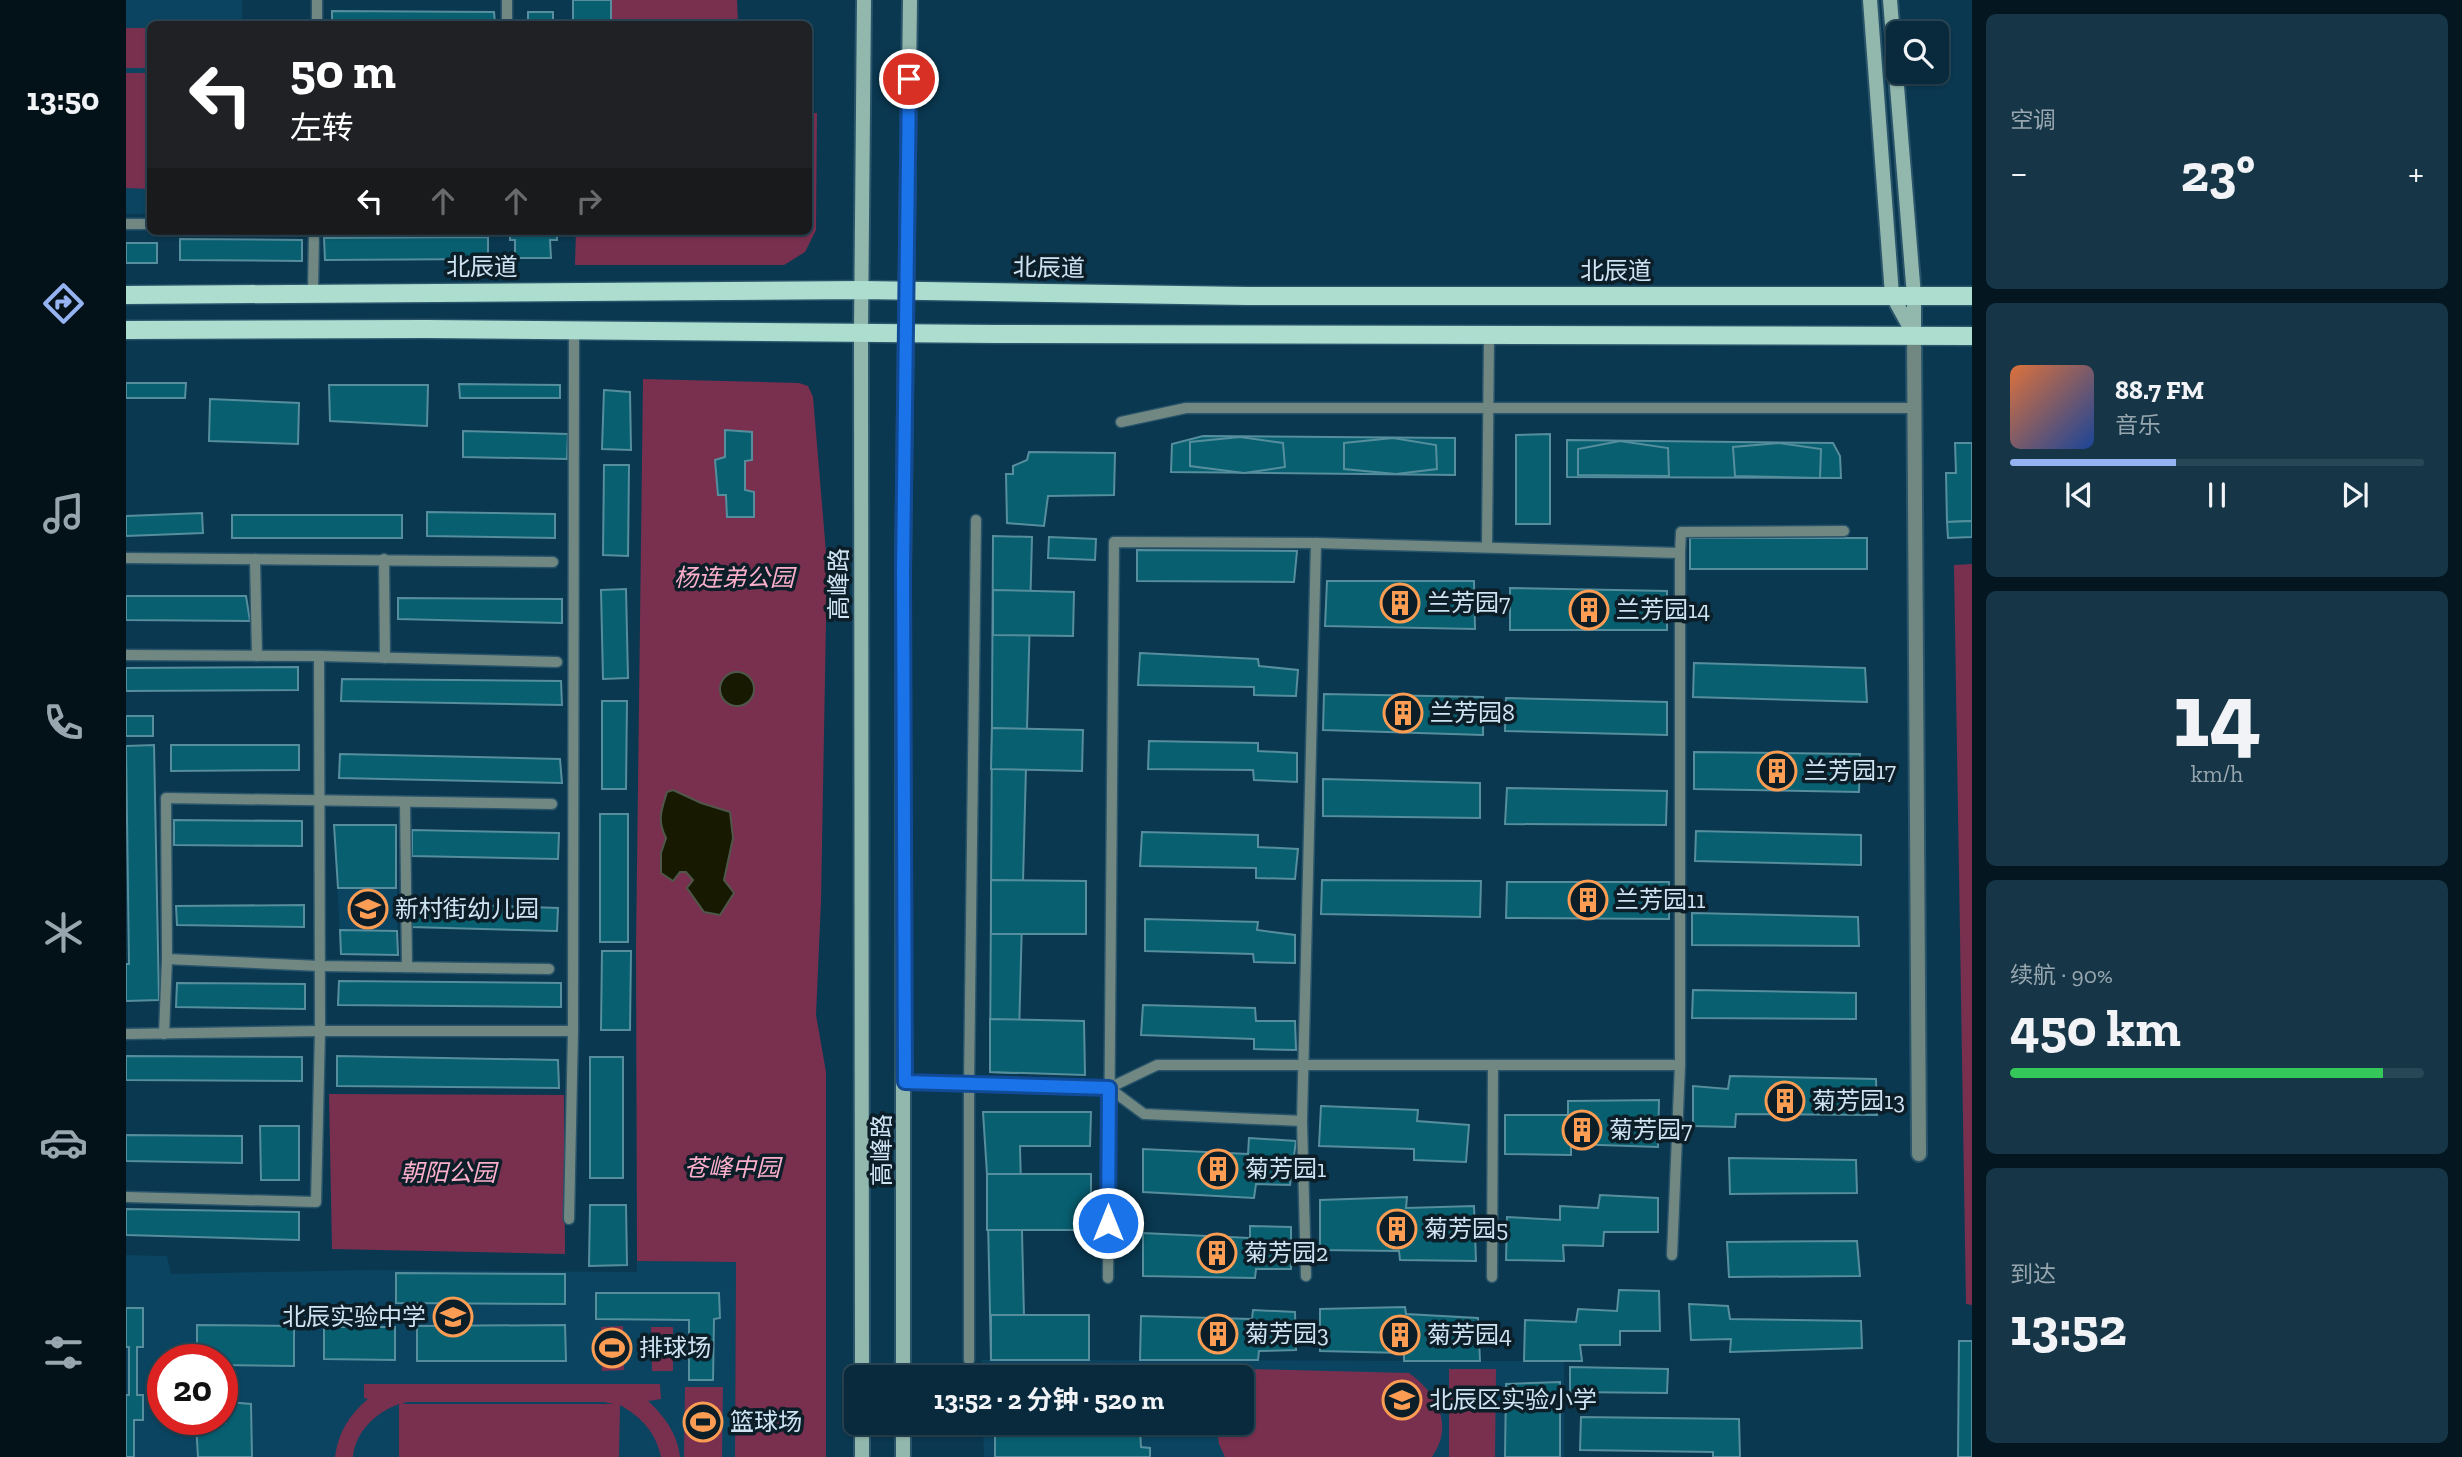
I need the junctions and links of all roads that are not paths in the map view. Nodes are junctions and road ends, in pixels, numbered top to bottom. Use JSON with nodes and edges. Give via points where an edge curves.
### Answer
{"nodes":[{"id":1,"x":317,"y":0,"type":"edge"},
{"id":2,"x":507,"y":0,"type":"edge"},
{"id":3,"x":864,"y":0,"type":"edge"},
{"id":4,"x":910,"y":0,"type":"edge"},
{"id":5,"x":1870,"y":0,"type":"edge"},
{"id":6,"x":1890,"y":0,"type":"edge"},
{"id":7,"x":317,"y":21,"type":"edge"},
{"id":8,"x":507,"y":21,"type":"edge"},
{"id":9,"x":147,"y":223,"type":"edge"},
{"id":10,"x":126,"y":224,"type":"edge"},
{"id":11,"x":314,"y":235,"type":"edge"},
{"id":12,"x":862,"y":290,"type":"junction"},
{"id":13,"x":906,"y":291,"type":"junction"},
{"id":14,"x":313,"y":292,"type":"junction"},
{"id":15,"x":126,"y":295,"type":"edge"},
{"id":16,"x":1892,"y":295,"type":"junction"},
{"id":17,"x":1914,"y":296,"type":"junction"},
{"id":18,"x":1972,"y":296,"type":"edge"},
{"id":19,"x":126,"y":330,"type":"edge"},
{"id":20,"x":574,"y":331,"type":"junction"},
{"id":21,"x":861,"y":331,"type":"junction"},
{"id":22,"x":906,"y":332,"type":"junction"},
{"id":23,"x":1489,"y":334,"type":"junction"},
{"id":24,"x":1914,"y":335,"type":"junction"},
{"id":25,"x":1972,"y":335,"type":"edge"},
{"id":26,"x":1488,"y":407,"type":"junction"},
{"id":27,"x":1914,"y":408,"type":"junction"},
{"id":28,"x":1121,"y":422,"type":"dead end"},
{"id":29,"x":976,"y":520,"type":"dead end"},
{"id":30,"x":1844,"y":531,"type":"dead end"},
{"id":31,"x":1316,"y":542,"type":"junction"},
{"id":32,"x":1488,"y":547,"type":"junction"},
{"id":33,"x":1680,"y":553,"type":"junction"},
{"id":34,"x":126,"y":558,"type":"edge"},
{"id":35,"x":255,"y":559,"type":"junction"},
{"id":36,"x":384,"y":559,"type":"junction"},
{"id":37,"x":553,"y":562,"type":"dead end"},
{"id":38,"x":126,"y":655,"type":"edge"},
{"id":39,"x":257,"y":656,"type":"junction"},
{"id":40,"x":319,"y":656,"type":"junction"},
{"id":41,"x":385,"y":658,"type":"junction"},
{"id":42,"x":557,"y":662,"type":"dead end"},
{"id":43,"x":320,"y":801,"type":"junction"},
{"id":44,"x":405,"y":803,"type":"junction"},
{"id":45,"x":552,"y":804,"type":"dead end"},
{"id":46,"x":167,"y":960,"type":"junction"},
{"id":47,"x":320,"y":966,"type":"junction"},
{"id":48,"x":407,"y":967,"type":"junction"},
{"id":49,"x":549,"y":968,"type":"dead end"},
{"id":50,"x":320,"y":1031,"type":"junction"},
{"id":51,"x":573,"y":1031,"type":"junction"},
{"id":52,"x":126,"y":1034,"type":"edge"},
{"id":53,"x":164,"y":1034,"type":"junction"},
{"id":54,"x":1303,"y":1065,"type":"junction"},
{"id":55,"x":1493,"y":1065,"type":"junction"},
{"id":56,"x":1680,"y":1065,"type":"junction"},
{"id":57,"x":905,"y":1082,"type":"junction"},
{"id":58,"x":969,"y":1084,"type":"junction"},
{"id":59,"x":1109,"y":1088,"type":"junction"},
{"id":60,"x":1302,"y":1121,"type":"junction"},
{"id":61,"x":1919,"y":1154,"type":"dead end"},
{"id":62,"x":126,"y":1197,"type":"edge"},
{"id":63,"x":569,"y":1219,"type":"dead end"},
{"id":64,"x":1672,"y":1255,"type":"dead end"},
{"id":65,"x":1306,"y":1276,"type":"dead end"},
{"id":66,"x":1492,"y":1277,"type":"dead end"},
{"id":67,"x":1108,"y":1278,"type":"dead end"},
{"id":68,"x":969,"y":1360,"type":"dead end"},
{"id":69,"x":862,"y":1365,"type":"edge"},
{"id":70,"x":903,"y":1365,"type":"edge"},
{"id":71,"x":862,"y":1435,"type":"edge"},
{"id":72,"x":903,"y":1435,"type":"edge"},
{"id":73,"x":862,"y":1457,"type":"edge"},
{"id":74,"x":903,"y":1457,"type":"edge"}],
"edges":[{"from":1,"to":7,"type":"lane"},
{"from":2,"to":8,"type":"lane"},
{"from":3,"to":12,"type":"main road","name":"高峰路"},
{"from":4,"to":13,"type":"main road","name":"高峰路"},
{"from":5,"to":16,"type":"main road"},
{"from":6,"to":17,"type":"main road"},
{"from":9,"to":10,"type":"lane"},
{"from":11,"to":14,"type":"lane"},
{"from":12,"to":13,"type":"main road","name":"北辰道"},
{"from":12,"to":14,"type":"main road","name":"北辰道"},
{"from":12,"to":21,"type":"main road","name":"高峰路"},
{"from":13,"to":16,"type":"main road","name":"北辰道","via":[[1247,296]]},
{"from":13,"to":22,"type":"main road","name":"高峰路"},
{"from":14,"to":15,"type":"main road","name":"北辰道"},
{"from":16,"to":17,"type":"main road","name":"北辰道"},
{"from":16,"to":24,"type":"main road"},
{"from":17,"to":18,"type":"main road","name":"北辰道"},
{"from":17,"to":24,"type":"main road"},
{"from":19,"to":20,"type":"main road"},
{"from":20,"to":21,"type":"main road"},
{"from":20,"to":51,"type":"lane"},
{"from":21,"to":22,"type":"main road"},
{"from":21,"to":69,"type":"main road","name":"高峰路"},
{"from":22,"to":23,"type":"main road"},
{"from":22,"to":57,"type":"main road","name":"高峰路"},
{"from":23,"to":24,"type":"main road"},
{"from":23,"to":26,"type":"lane"},
{"from":24,"to":25,"type":"main road"},
{"from":24,"to":27,"type":"street"},
{"from":26,"to":27,"type":"lane"},
{"from":26,"to":28,"type":"lane","via":[[1186,408]]},
{"from":26,"to":32,"type":"lane"},
{"from":27,"to":61,"type":"street"},
{"from":29,"to":58,"type":"lane"},
{"from":30,"to":33,"type":"lane","via":[[1681,532]]},
{"from":31,"to":32,"type":"lane"},
{"from":31,"to":54,"type":"lane"},
{"from":31,"to":59,"type":"lane","via":[[1114,542]]},
{"from":32,"to":33,"type":"lane"},
{"from":33,"to":56,"type":"lane"},
{"from":34,"to":35,"type":"lane"},
{"from":35,"to":36,"type":"lane"},
{"from":35,"to":39,"type":"lane"},
{"from":36,"to":37,"type":"lane"},
{"from":36,"to":41,"type":"lane"},
{"from":38,"to":39,"type":"lane"},
{"from":39,"to":40,"type":"lane"},
{"from":40,"to":41,"type":"lane"},
{"from":40,"to":43,"type":"lane"},
{"from":41,"to":42,"type":"lane"},
{"from":43,"to":44,"type":"lane"},
{"from":43,"to":46,"type":"lane","via":[[166,798]]},
{"from":43,"to":47,"type":"lane"},
{"from":44,"to":45,"type":"lane"},
{"from":44,"to":48,"type":"lane"},
{"from":46,"to":47,"type":"lane"},
{"from":46,"to":53,"type":"lane"},
{"from":47,"to":48,"type":"lane"},
{"from":47,"to":50,"type":"lane"},
{"from":48,"to":49,"type":"lane"},
{"from":50,"to":51,"type":"lane"},
{"from":50,"to":53,"type":"lane"},
{"from":50,"to":62,"type":"lane","via":[[316,1202]]},
{"from":51,"to":63,"type":"lane"},
{"from":52,"to":53,"type":"lane"},
{"from":54,"to":55,"type":"lane"},
{"from":54,"to":59,"type":"lane","via":[[1157,1065]]},
{"from":54,"to":60,"type":"lane"},
{"from":55,"to":56,"type":"lane"},
{"from":55,"to":66,"type":"lane"},
{"from":56,"to":64,"type":"lane"},
{"from":57,"to":58,"type":"lane"},
{"from":57,"to":70,"type":"main road","name":"高峰路"},
{"from":58,"to":59,"type":"lane"},
{"from":58,"to":68,"type":"lane"},
{"from":59,"to":60,"type":"lane","via":[[1144,1114]]},
{"from":59,"to":67,"type":"lane"},
{"from":60,"to":65,"type":"lane"},
{"from":71,"to":73,"type":"main road"},
{"from":72,"to":74,"type":"main road"}]}
